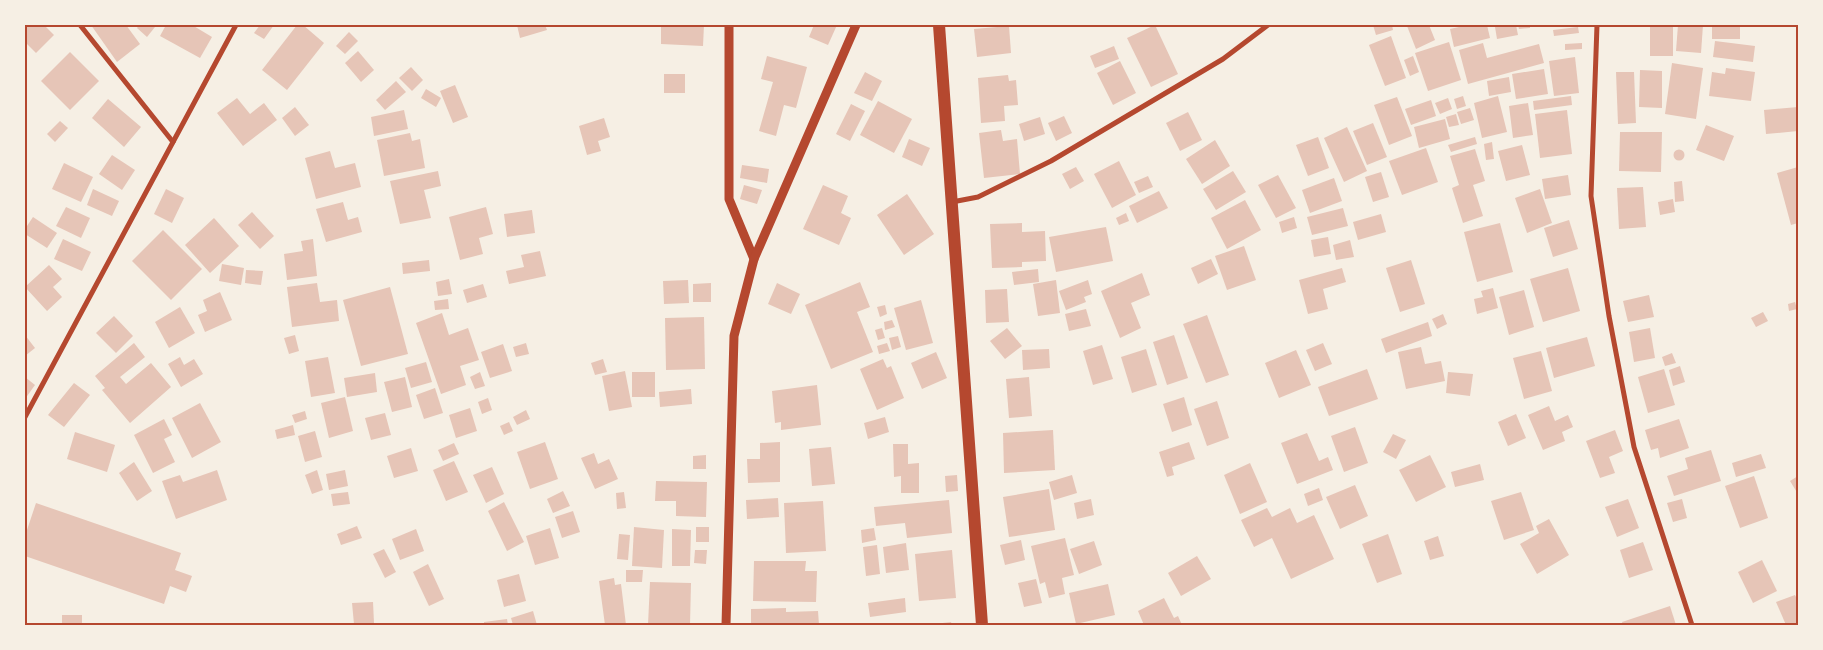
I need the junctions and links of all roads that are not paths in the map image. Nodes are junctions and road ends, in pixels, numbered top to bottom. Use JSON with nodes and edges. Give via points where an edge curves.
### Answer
{"nodes":[{"id":1,"x":80,"y":25,"type":"edge"},
{"id":2,"x":236,"y":25,"type":"edge"},
{"id":3,"x":729,"y":25,"type":"edge"},
{"id":4,"x":856,"y":25,"type":"edge"},
{"id":5,"x":939,"y":25,"type":"edge"},
{"id":6,"x":1268,"y":25,"type":"edge"},
{"id":7,"x":1597,"y":25,"type":"edge"},
{"id":8,"x":173,"y":142,"type":"junction"},
{"id":9,"x":952,"y":202,"type":"junction"},
{"id":10,"x":754,"y":260,"type":"junction"},
{"id":11,"x":25,"y":417,"type":"edge"},
{"id":12,"x":726,"y":625,"type":"edge"},
{"id":13,"x":982,"y":625,"type":"edge"},
{"id":14,"x":1692,"y":625,"type":"edge"}],
"edges":[{"from":1,"to":8,"type":"street"},
{"from":2,"to":8,"type":"street"},
{"from":3,"to":10,"type":"street","via":[[729,199]]},
{"from":4,"to":10,"type":"street"},
{"from":5,"to":9,"type":"main road"},
{"from":6,"to":9,"type":"street","via":[[1224,59],[1050,161],[978,198]]},
{"from":7,"to":14,"type":"street","via":[[1590,196],[1608,316],[1634,447]]},
{"from":8,"to":11,"type":"street"},
{"from":9,"to":13,"type":"main road"},
{"from":10,"to":12,"type":"street","via":[[734,336]]}]}
